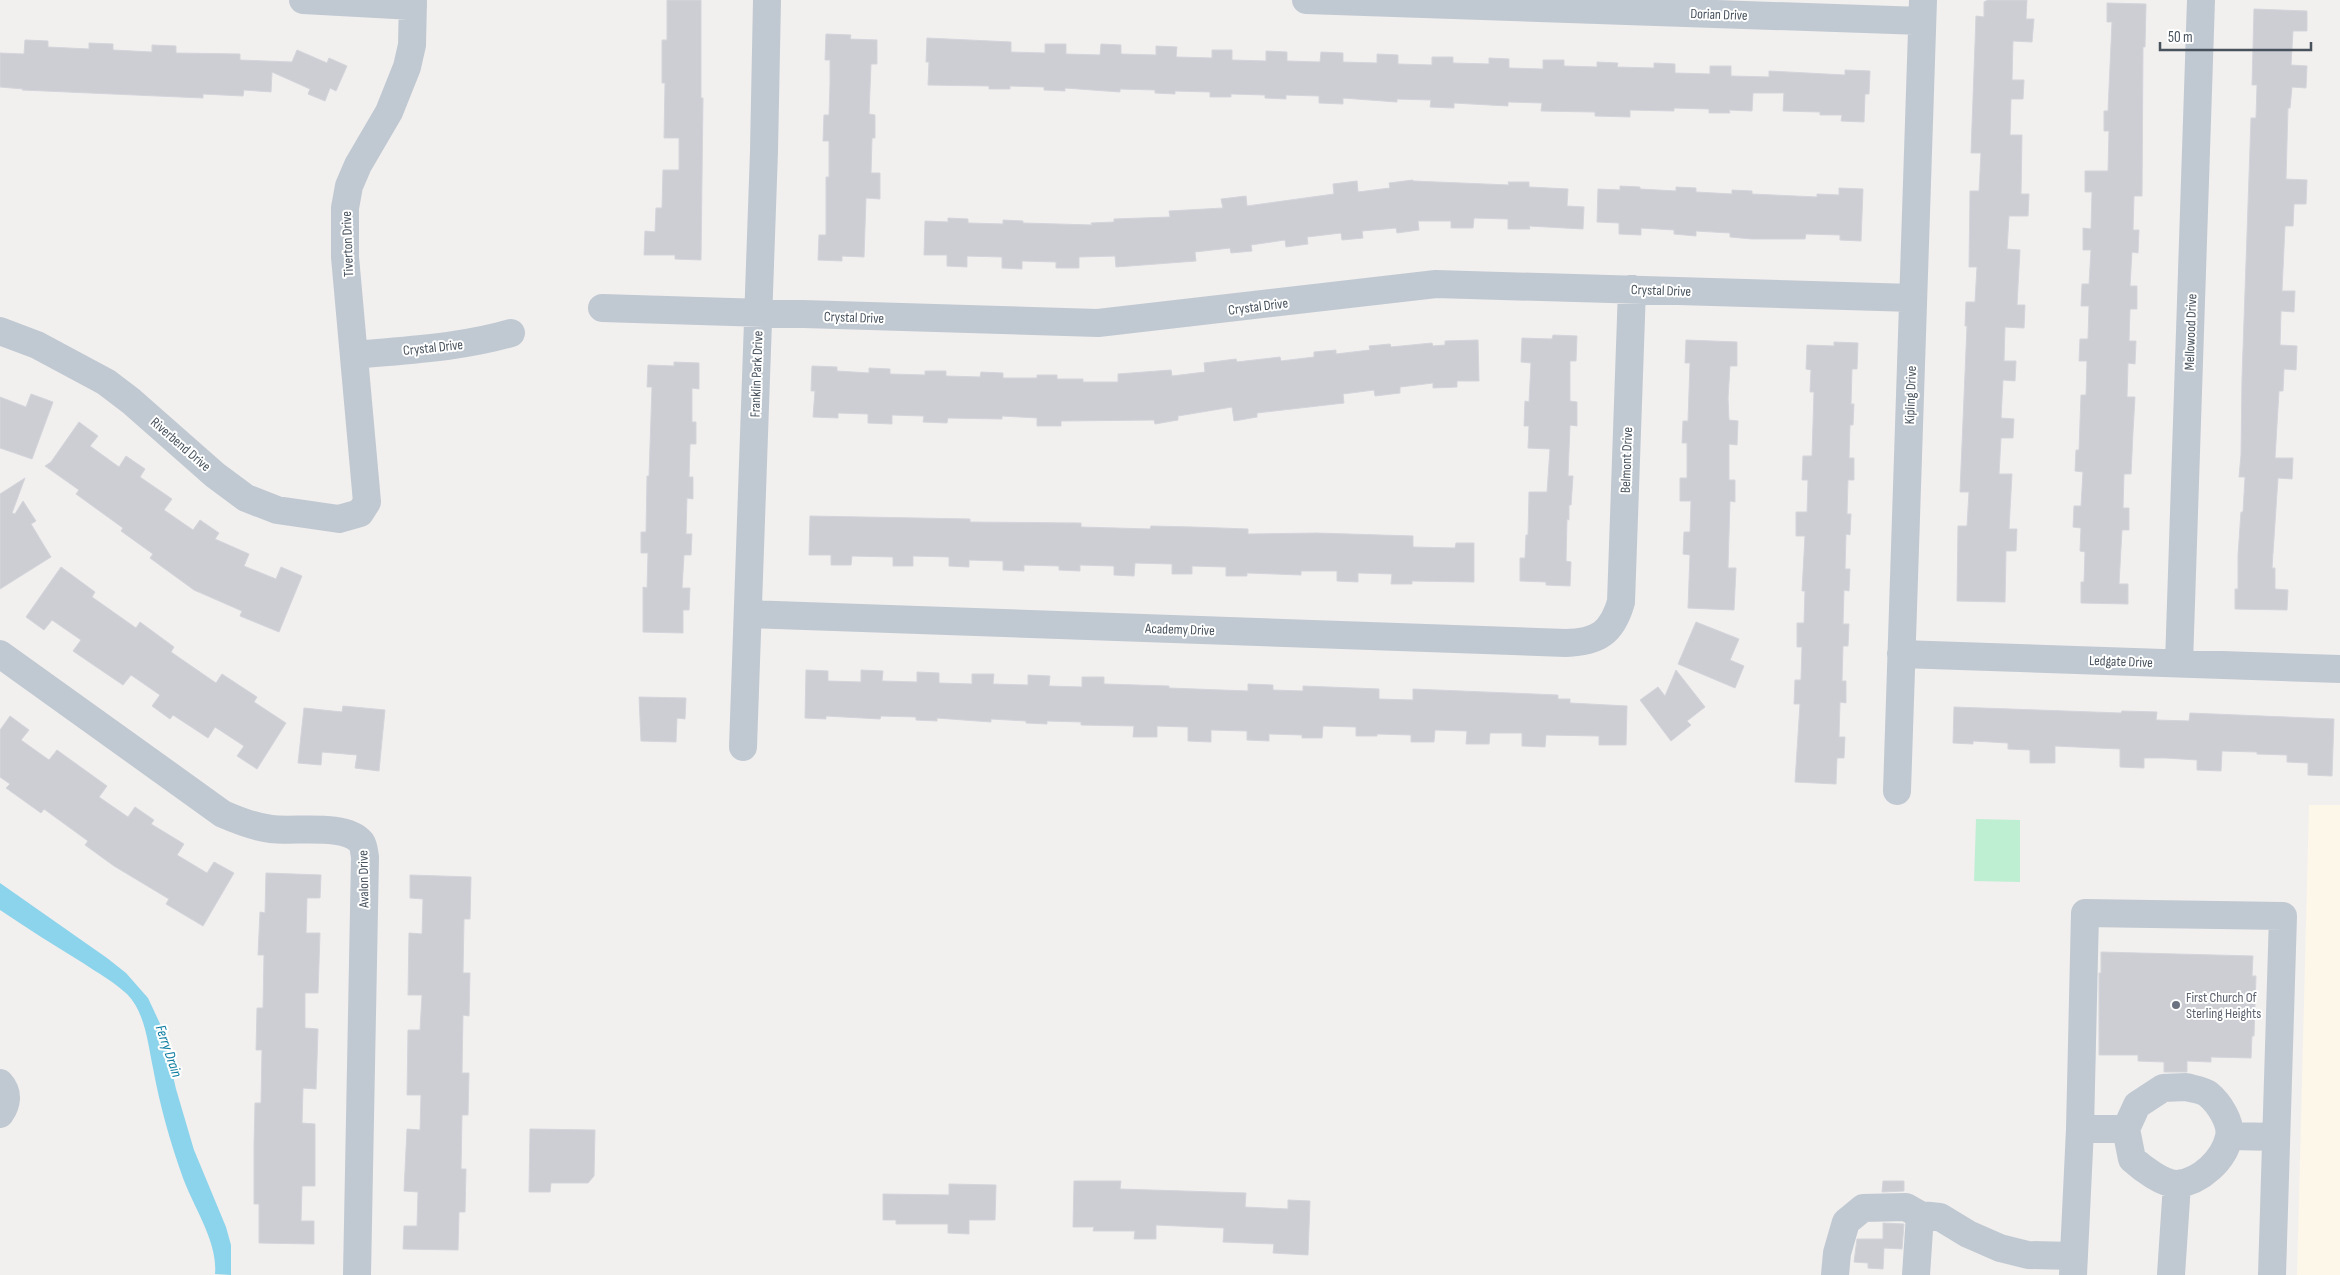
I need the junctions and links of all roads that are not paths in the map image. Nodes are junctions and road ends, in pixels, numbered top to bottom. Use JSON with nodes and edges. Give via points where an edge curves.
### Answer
{"nodes":[{"id":1,"x":303,"y":0,"type":"edge"},
{"id":2,"x":767,"y":0,"type":"edge"},
{"id":3,"x":1306,"y":0,"type":"edge"},
{"id":4,"x":2201,"y":0,"type":"edge"},
{"id":5,"x":413,"y":3,"type":"edge"},
{"id":6,"x":1923,"y":10,"type":"edge"},
{"id":7,"x":1632,"y":289,"type":"junction"},
{"id":8,"x":1913,"y":298,"type":"junction"},
{"id":9,"x":602,"y":308,"type":"dead end"},
{"id":10,"x":758,"y":314,"type":"junction"},
{"id":11,"x":0,"y":331,"type":"edge"},
{"id":12,"x":511,"y":333,"type":"dead end"},
{"id":13,"x":354,"y":355,"type":"junction"},
{"id":14,"x":367,"y":502,"type":"joint"},
{"id":15,"x":748,"y":614,"type":"junction"},
{"id":16,"x":1609,"y":629,"type":"joint"},
{"id":17,"x":0,"y":654,"type":"edge"},
{"id":18,"x":1902,"y":654,"type":"junction"},
{"id":19,"x":2179,"y":663,"type":"junction"},
{"id":20,"x":2340,"y":669,"type":"edge"},
{"id":21,"x":743,"y":747,"type":"dead end"},
{"id":22,"x":1897,"y":791,"type":"dead end"},
{"id":23,"x":0,"y":1083,"type":"edge"},
{"id":24,"x":0,"y":1114,"type":"edge"},
{"id":25,"x":2080,"y":1129,"type":"junction"},
{"id":26,"x":2126,"y":1129,"type":"junction"},
{"id":27,"x":2230,"y":1136,"type":"junction"},
{"id":28,"x":2276,"y":1137,"type":"junction"},
{"id":29,"x":2177,"y":1184,"type":"junction"},
{"id":30,"x":1920,"y":1214,"type":"junction"},
{"id":31,"x":2074,"y":1265,"type":"edge"},
{"id":32,"x":357,"y":1275,"type":"edge"},
{"id":33,"x":1835,"y":1275,"type":"edge"},
{"id":34,"x":1916,"y":1275,"type":"edge"},
{"id":35,"x":2171,"y":1275,"type":"edge"},
{"id":36,"x":2272,"y":1275,"type":"edge"}],
"edges":[{"from":1,"to":5,"type":"street"},
{"from":2,"to":10,"type":"street","name":"Franklin Park Drive"},
{"from":3,"to":6,"type":"street","name":"Dorian Drive"},
{"from":4,"to":19,"type":"street","name":"Mellowood Drive"},
{"from":5,"to":13,"type":"street","name":"Tiverton Drive","via":[[412,45],[407,67],[389,112],[358,165],[349,186],[345,208],[344,238]]},
{"from":6,"to":8,"type":"street","name":"Kipling Drive"},
{"from":7,"to":8,"type":"street","name":"Crystal Drive"},
{"from":7,"to":10,"type":"street","name":"Crystal Drive","via":[[1436,284],[1098,323]]},
{"from":7,"to":16,"type":"street","name":"Belmont Drive","via":[[1621,602]]},
{"from":8,"to":18,"type":"street","name":"Kipling Drive"},
{"from":9,"to":10,"type":"street","name":"Crystal Drive"},
{"from":10,"to":15,"type":"street","name":"Franklin Park Drive"},
{"from":11,"to":14,"type":"street","name":"Riverbend Drive","via":[[37,345],[106,382],[132,400],[246,498],[277,510],[338,519],[360,513]]},
{"from":12,"to":13,"type":"street","name":"Crystal Drive","via":[[446,346]]},
{"from":13,"to":14,"type":"street","name":"Tiverton Drive"},
{"from":15,"to":16,"type":"street","name":"Academy Drive","via":[[1566,642],[1593,640]]},
{"from":15,"to":21,"type":"street","name":"Franklin Park Drive"},
{"from":17,"to":32,"type":"street","name":"Avalon Drive","via":[[223,814],[269,829],[340,830],[355,836],[363,844]]},
{"from":18,"to":19,"type":"street","name":"Ledgate Drive"},
{"from":18,"to":22,"type":"street","name":"Kipling Drive"},
{"from":19,"to":20,"type":"street","name":"Ledgate Drive"},
{"from":23,"to":24,"type":"street","via":[[6,1100]]},
{"from":25,"to":26,"type":"street"},
{"from":25,"to":28,"type":"street","via":[[2085,913],[2283,916]]},
{"from":25,"to":31,"type":"street"},
{"from":26,"to":27,"type":"street","via":[[2137,1105],[2163,1088],[2186,1087],[2207,1093],[2224,1114]]},
{"from":26,"to":29,"type":"street","via":[[2132,1159],[2151,1174]]},
{"from":27,"to":28,"type":"street"},
{"from":27,"to":29,"type":"street","via":[[2219,1160],[2201,1176]]},
{"from":28,"to":36,"type":"street"},
{"from":29,"to":35,"type":"street"},
{"from":30,"to":31,"type":"street","via":[[1940,1217],[2000,1248]]},
{"from":30,"to":33,"type":"street","via":[[1906,1207],[1863,1208],[1846,1222],[1837,1253]]},
{"from":30,"to":34,"type":"street"}]}
